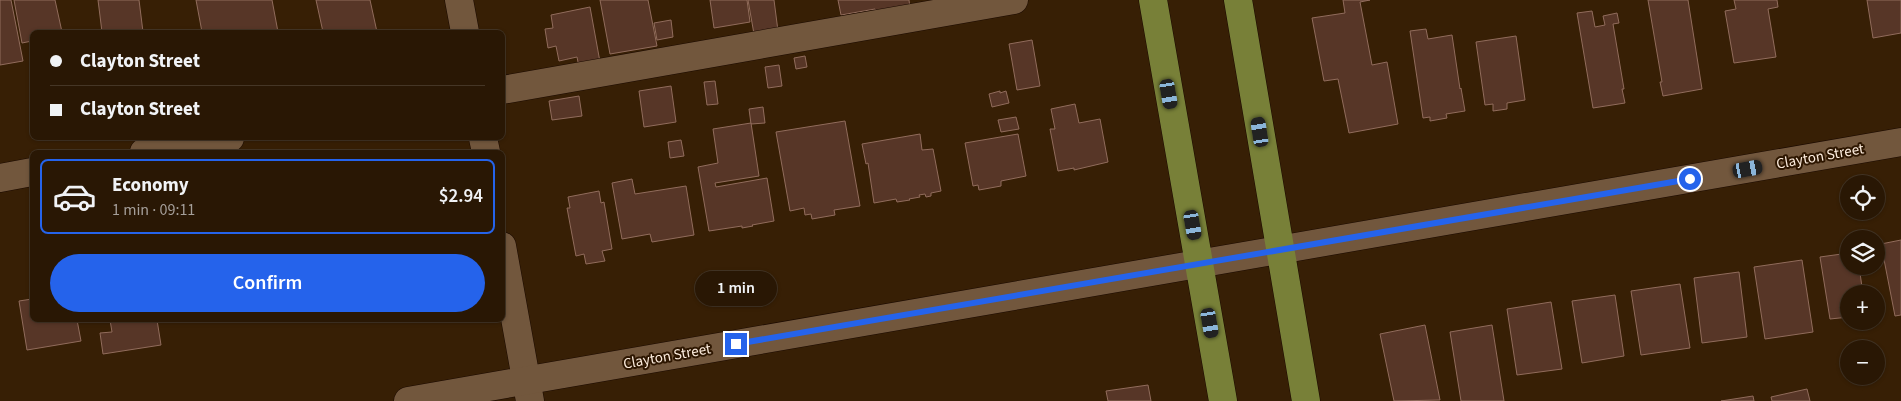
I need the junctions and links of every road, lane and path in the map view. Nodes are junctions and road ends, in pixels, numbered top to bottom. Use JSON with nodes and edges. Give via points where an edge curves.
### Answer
{"nodes":[{"id":1,"x":459,"y":0,"type":"edge"},
{"id":2,"x":1014,"y":0,"type":"edge"},
{"id":3,"x":1152,"y":0,"type":"edge"},
{"id":4,"x":1238,"y":0,"type":"edge"},
{"id":5,"x":465,"y":30,"type":"edge"},
{"id":6,"x":505,"y":89,"type":"edge"},
{"id":7,"x":218,"y":140,"type":"edge"},
{"id":8,"x":1901,"y":142,"type":"edge"},
{"id":9,"x":156,"y":150,"type":"edge"},
{"id":10,"x":30,"y":172,"type":"edge"},
{"id":11,"x":0,"y":178,"type":"edge"},
{"id":12,"x":1280,"y":250,"type":"junction"},
{"id":13,"x":505,"y":263,"type":"edge"},
{"id":14,"x":1200,"y":263,"type":"junction"},
{"id":15,"x":528,"y":391,"type":"edge"},
{"id":16,"x":408,"y":401,"type":"edge"},
{"id":17,"x":1223,"y":401,"type":"edge"},
{"id":18,"x":1306,"y":401,"type":"edge"}],
"edges":[{"from":1,"to":5,"type":"street"},
{"from":2,"to":6,"type":"street"},
{"from":3,"to":14,"type":"main road"},
{"from":4,"to":12,"type":"main road"},
{"from":7,"to":9,"type":"street"},
{"from":8,"to":12,"type":"street","name":"Clayton Street"},
{"from":10,"to":11,"type":"street"},
{"from":12,"to":14,"type":"street","name":"Clayton Street"},
{"from":12,"to":18,"type":"main road"},
{"from":13,"to":15,"type":"street"},
{"from":14,"to":15,"type":"street","name":"Clayton Street"},
{"from":14,"to":17,"type":"main road"},
{"from":15,"to":16,"type":"street","name":"Clayton Street"}]}
